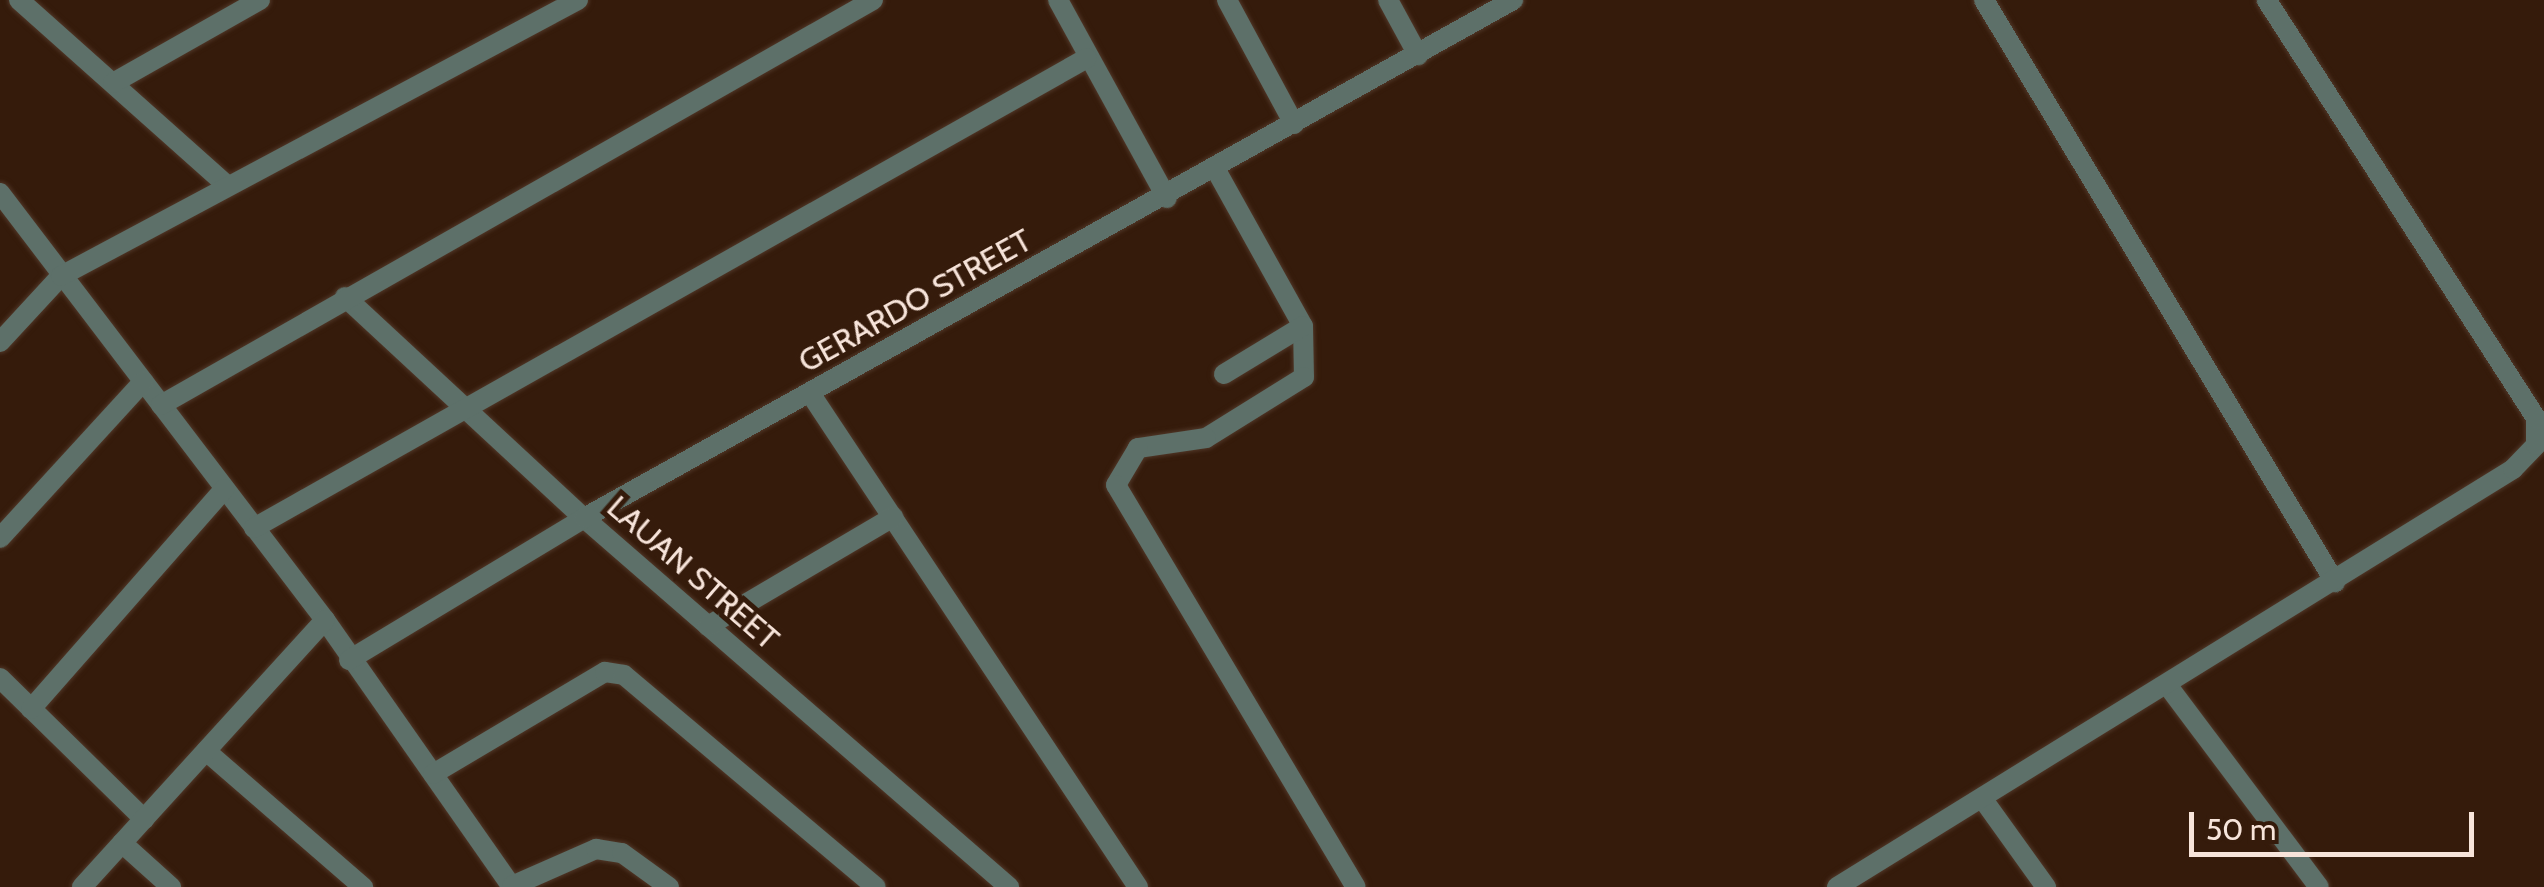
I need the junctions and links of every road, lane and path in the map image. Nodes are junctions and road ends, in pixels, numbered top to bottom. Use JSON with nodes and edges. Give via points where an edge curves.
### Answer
{"nodes":[{"id":1,"x":19,"y":0,"type":"edge"},
{"id":2,"x":260,"y":0,"type":"edge"},
{"id":3,"x":578,"y":0,"type":"edge"},
{"id":4,"x":874,"y":0,"type":"edge"},
{"id":5,"x":1058,"y":0,"type":"edge"},
{"id":6,"x":1227,"y":0,"type":"edge"},
{"id":7,"x":1388,"y":0,"type":"edge"},
{"id":8,"x":1513,"y":0,"type":"edge"},
{"id":9,"x":1984,"y":0,"type":"edge"},
{"id":10,"x":2266,"y":0,"type":"edge"},
{"id":11,"x":1418,"y":56,"type":"junction"},
{"id":12,"x":1087,"y":58,"type":"junction"},
{"id":13,"x":113,"y":84,"type":"junction"},
{"id":14,"x":1294,"y":124,"type":"junction"},
{"id":15,"x":1216,"y":170,"type":"junction"},
{"id":16,"x":226,"y":185,"type":"junction"},
{"id":17,"x":0,"y":194,"type":"edge"},
{"id":18,"x":1167,"y":198,"type":"junction"},
{"id":19,"x":61,"y":276,"type":"junction"},
{"id":20,"x":346,"y":297,"type":"junction"},
{"id":21,"x":1303,"y":326,"type":"junction"},
{"id":22,"x":0,"y":342,"type":"edge"},
{"id":23,"x":1224,"y":374,"type":"dead end"},
{"id":24,"x":144,"y":382,"type":"junction"},
{"id":25,"x":810,"y":393,"type":"junction"},
{"id":26,"x":161,"y":404,"type":"junction"},
{"id":27,"x":464,"y":411,"type":"junction"},
{"id":28,"x":224,"y":489,"type":"junction"},
{"id":29,"x":893,"y":517,"type":"junction"},
{"id":30,"x":584,"y":518,"type":"junction"},
{"id":31,"x":254,"y":528,"type":"junction"},
{"id":32,"x":0,"y":538,"type":"edge"},
{"id":33,"x":2335,"y":582,"type":"junction"},
{"id":34,"x":325,"y":620,"type":"junction"},
{"id":35,"x":708,"y":626,"type":"junction"},
{"id":36,"x":350,"y":660,"type":"junction"},
{"id":37,"x":0,"y":678,"type":"edge"},
{"id":38,"x":2168,"y":686,"type":"junction"},
{"id":39,"x":31,"y":708,"type":"junction"},
{"id":40,"x":206,"y":751,"type":"junction"},
{"id":41,"x":432,"y":774,"type":"junction"},
{"id":42,"x":1982,"y":798,"type":"junction"},
{"id":43,"x":144,"y":818,"type":"junction"},
{"id":44,"x":122,"y":843,"type":"junction"},
{"id":45,"x":82,"y":887,"type":"edge"},
{"id":46,"x":171,"y":887,"type":"edge"},
{"id":47,"x":363,"y":887,"type":"edge"},
{"id":48,"x":512,"y":887,"type":"edge"},
{"id":49,"x":669,"y":887,"type":"edge"},
{"id":50,"x":876,"y":887,"type":"edge"},
{"id":51,"x":1008,"y":887,"type":"edge"},
{"id":52,"x":1138,"y":887,"type":"edge"},
{"id":53,"x":1356,"y":887,"type":"edge"},
{"id":54,"x":1837,"y":887,"type":"edge"},
{"id":55,"x":2046,"y":887,"type":"edge"},
{"id":56,"x":2320,"y":887,"type":"edge"}],
"edges":[{"from":1,"to":13,"type":"street"},
{"from":2,"to":13,"type":"street"},
{"from":3,"to":16,"type":"street"},
{"from":4,"to":20,"type":"street"},
{"from":5,"to":12,"type":"street"},
{"from":6,"to":14,"type":"street"},
{"from":7,"to":11,"type":"street"},
{"from":8,"to":11,"type":"street","name":"GERARDO STREET"},
{"from":9,"to":33,"type":"street"},
{"from":10,"to":33,"type":"street","via":[[2536,418],[2536,445],[2513,469]]},
{"from":11,"to":14,"type":"street","name":"GERARDO STREET"},
{"from":12,"to":18,"type":"street"},
{"from":12,"to":27,"type":"street"},
{"from":13,"to":16,"type":"street"},
{"from":14,"to":15,"type":"street","name":"GERARDO STREET"},
{"from":15,"to":18,"type":"street","name":"GERARDO STREET"},
{"from":15,"to":21,"type":"street"},
{"from":16,"to":19,"type":"street"},
{"from":17,"to":19,"type":"street"},
{"from":18,"to":25,"type":"street","name":"GERARDO STREET"},
{"from":19,"to":22,"type":"street"},
{"from":19,"to":24,"type":"street"},
{"from":20,"to":26,"type":"street"},
{"from":20,"to":27,"type":"street","name":"LAUAN STREET"},
{"from":21,"to":23,"type":"street"},
{"from":21,"to":53,"type":"street","via":[[1304,377],[1206,438],[1138,448],[1120,466],[1116,485]]},
{"from":24,"to":26,"type":"street"},
{"from":24,"to":32,"type":"street"},
{"from":25,"to":29,"type":"street"},
{"from":25,"to":30,"type":"street","name":"GERARDO STREET"},
{"from":26,"to":28,"type":"street"},
{"from":27,"to":30,"type":"street","name":"LAUAN STREET"},
{"from":27,"to":31,"type":"street"},
{"from":28,"to":31,"type":"street"},
{"from":28,"to":39,"type":"street"},
{"from":29,"to":35,"type":"street"},
{"from":29,"to":52,"type":"street"},
{"from":30,"to":35,"type":"street","name":"LAUAN STREET"},
{"from":30,"to":36,"type":"street","name":"GERARDO STREET"},
{"from":31,"to":34,"type":"street"},
{"from":33,"to":38,"type":"street"},
{"from":34,"to":36,"type":"street"},
{"from":34,"to":40,"type":"street"},
{"from":35,"to":51,"type":"street","name":"LAUAN STREET"},
{"from":36,"to":41,"type":"street"},
{"from":37,"to":39,"type":"street"},
{"from":38,"to":42,"type":"street"},
{"from":38,"to":56,"type":"street"},
{"from":39,"to":43,"type":"street"},
{"from":40,"to":43,"type":"street"},
{"from":40,"to":47,"type":"street"},
{"from":41,"to":48,"type":"street"},
{"from":41,"to":50,"type":"street","via":[[605,672],[624,676]]},
{"from":42,"to":54,"type":"street"},
{"from":42,"to":55,"type":"street"},
{"from":43,"to":44,"type":"street"},
{"from":44,"to":45,"type":"street"},
{"from":44,"to":46,"type":"street"},
{"from":48,"to":49,"type":"street","via":[[596,849],[622,853]]}]}
